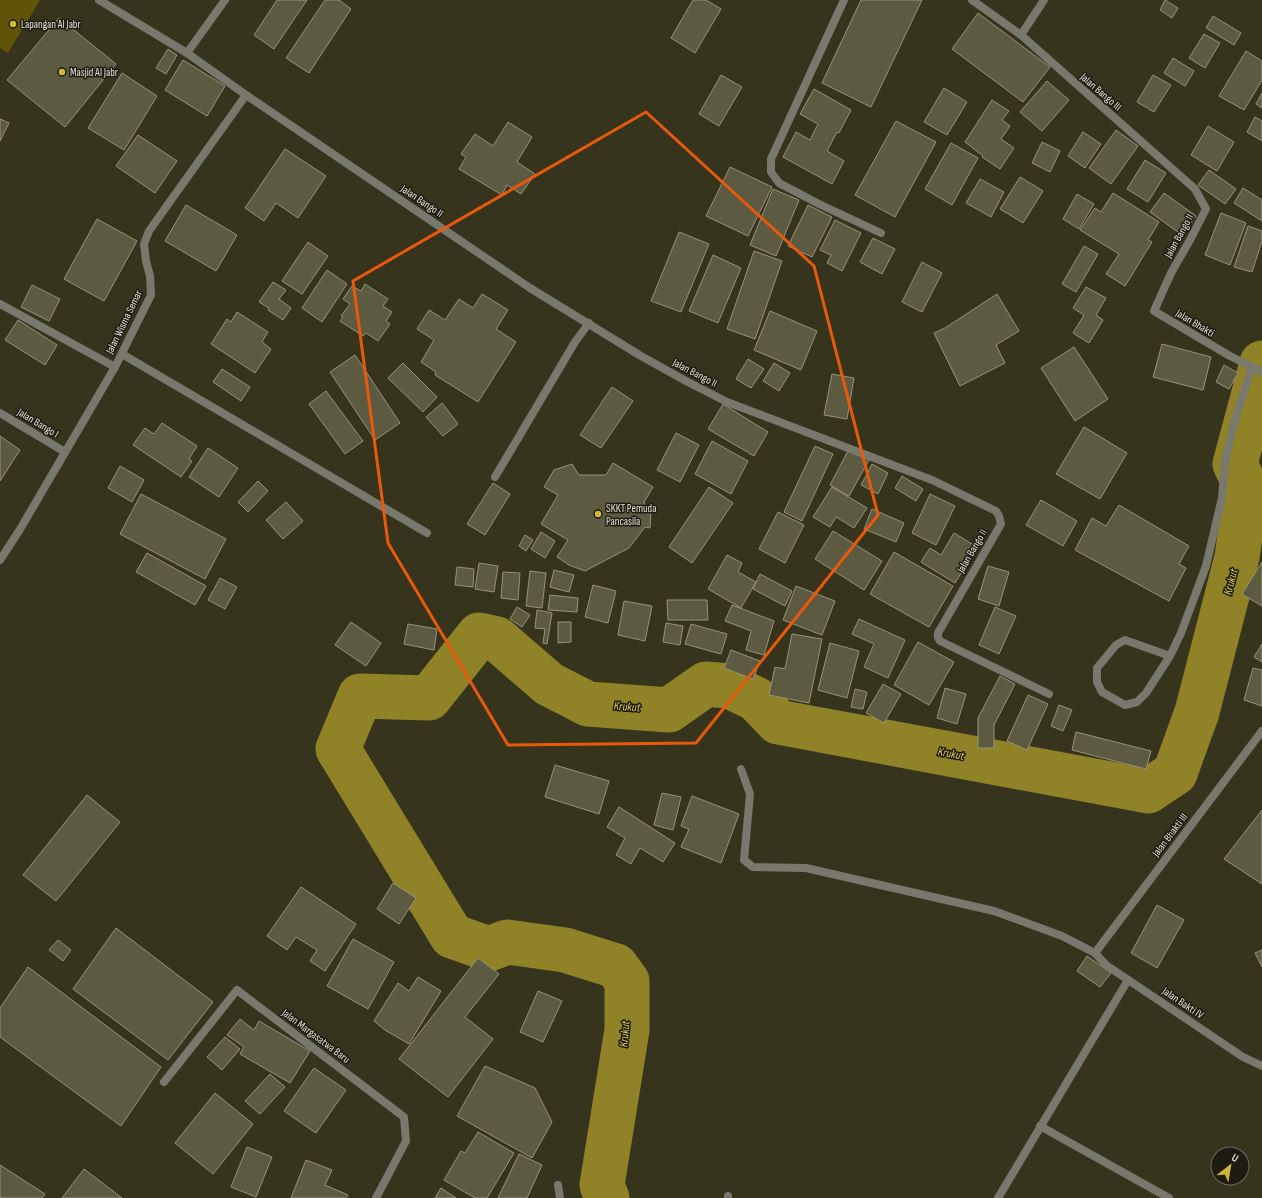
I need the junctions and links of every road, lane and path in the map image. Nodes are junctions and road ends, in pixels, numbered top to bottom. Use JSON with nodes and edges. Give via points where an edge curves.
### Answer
{"nodes":[{"id":1,"x":99,"y":0,"type":"edge"},
{"id":2,"x":225,"y":0,"type":"edge"},
{"id":3,"x":844,"y":0,"type":"edge"},
{"id":4,"x":972,"y":0,"type":"edge"},
{"id":5,"x":1044,"y":0,"type":"edge"},
{"id":6,"x":1021,"y":35,"type":"junction"},
{"id":7,"x":187,"y":54,"type":"junction"},
{"id":8,"x":246,"y":95,"type":"junction"},
{"id":9,"x":1206,"y":210,"type":"joint"},
{"id":10,"x":882,"y":233,"type":"dead end"},
{"id":11,"x":1171,"y":273,"type":"joint"},
{"id":12,"x":0,"y":304,"type":"edge"},
{"id":13,"x":589,"y":323,"type":"junction"},
{"id":14,"x":122,"y":354,"type":"junction"},
{"id":15,"x":114,"y":367,"type":"junction"},
{"id":16,"x":1253,"y":368,"type":"edge"},
{"id":17,"x":0,"y":413,"type":"edge"},
{"id":18,"x":64,"y":452,"type":"junction"},
{"id":19,"x":495,"y":477,"type":"dead end"},
{"id":20,"x":427,"y":533,"type":"dead end"},
{"id":21,"x":0,"y":560,"type":"edge"},
{"id":22,"x":1170,"y":656,"type":"junction"},
{"id":23,"x":1049,"y":694,"type":"dead end"},
{"id":24,"x":1262,"y":731,"type":"edge"},
{"id":25,"x":741,"y":770,"type":"dead end"},
{"id":26,"x":1095,"y":953,"type":"junction"},
{"id":27,"x":1128,"y":980,"type":"junction"},
{"id":28,"x":1262,"y":1066,"type":"edge"},
{"id":29,"x":164,"y":1082,"type":"dead end"},
{"id":30,"x":1040,"y":1126,"type":"junction"},
{"id":31,"x":558,"y":1185,"type":"dead end"},
{"id":32,"x":376,"y":1198,"type":"edge"},
{"id":33,"x":560,"y":1198,"type":"edge"},
{"id":34,"x":998,"y":1198,"type":"edge"},
{"id":35,"x":1169,"y":1198,"type":"edge"}],
"edges":[{"from":1,"to":7,"type":"street","name":"Jalan Bango II"},
{"from":2,"to":7,"type":"street"},
{"from":3,"to":10,"type":"street","via":[[771,159],[770,172],[779,183]]},
{"from":4,"to":6,"type":"street","name":"Jalan Bango III"},
{"from":5,"to":6,"type":"street"},
{"from":6,"to":9,"type":"street","name":"Jalan Bango III","via":[[1195,189]]},
{"from":7,"to":8,"type":"street","name":"Jalan Bango II"},
{"from":8,"to":13,"type":"street","name":"Jalan Bango II","via":[[530,288]]},
{"from":8,"to":14,"type":"street","name":"Jalan Wisma Semar","via":[[149,231],[144,244],[151,295]]},
{"from":9,"to":11,"type":"street","name":"Jalan Bango II"},
{"from":11,"to":16,"type":"street","name":"Jalan Bhakti","via":[[1154,311]]},
{"from":12,"to":15,"type":"street"},
{"from":13,"to":19,"type":"street","via":[[575,342]]},
{"from":13,"to":23,"type":"street","name":"Jalan Bango II","via":[[641,356],[727,402],[932,480],[996,511],[1001,524],[938,632],[938,637],[940,641]]},
{"from":14,"to":15,"type":"street","name":"Jalan Wisma Semar"},
{"from":14,"to":20,"type":"street"},
{"from":15,"to":18,"type":"street","name":"Jalan Wisma Semar"},
{"from":16,"to":22,"type":"street","via":[[1234,423],[1225,461],[1222,498],[1206,566]]},
{"from":17,"to":18,"type":"street","name":"Jalan Bango I"},
{"from":18,"to":21,"type":"street","name":"Jalan Wisma Semar"},
{"from":22,"to":22,"type":"street","via":[[1146,694],[1137,702],[1126,705],[1102,692],[1097,682],[1097,668],[1116,645],[1125,640]]},
{"from":24,"to":26,"type":"street","name":"Jalan Bhakti III"},
{"from":25,"to":26,"type":"street","name":"Jalan Bakti IV","via":[[750,794],[744,860],[753,868],[806,868],[994,911],[1062,936]]},
{"from":26,"to":27,"type":"street","name":"Jalan Bakti IV","via":[[1106,965]]},
{"from":27,"to":28,"type":"street","name":"Jalan Bakti IV","via":[[1243,1057]]},
{"from":27,"to":30,"type":"street"},
{"from":29,"to":32,"type":"street","name":"Jalan Margasatwa Baru","via":[[237,990],[404,1117],[406,1141]]},
{"from":30,"to":34,"type":"street"},
{"from":30,"to":35,"type":"street"},
{"from":31,"to":33,"type":"street"}]}
